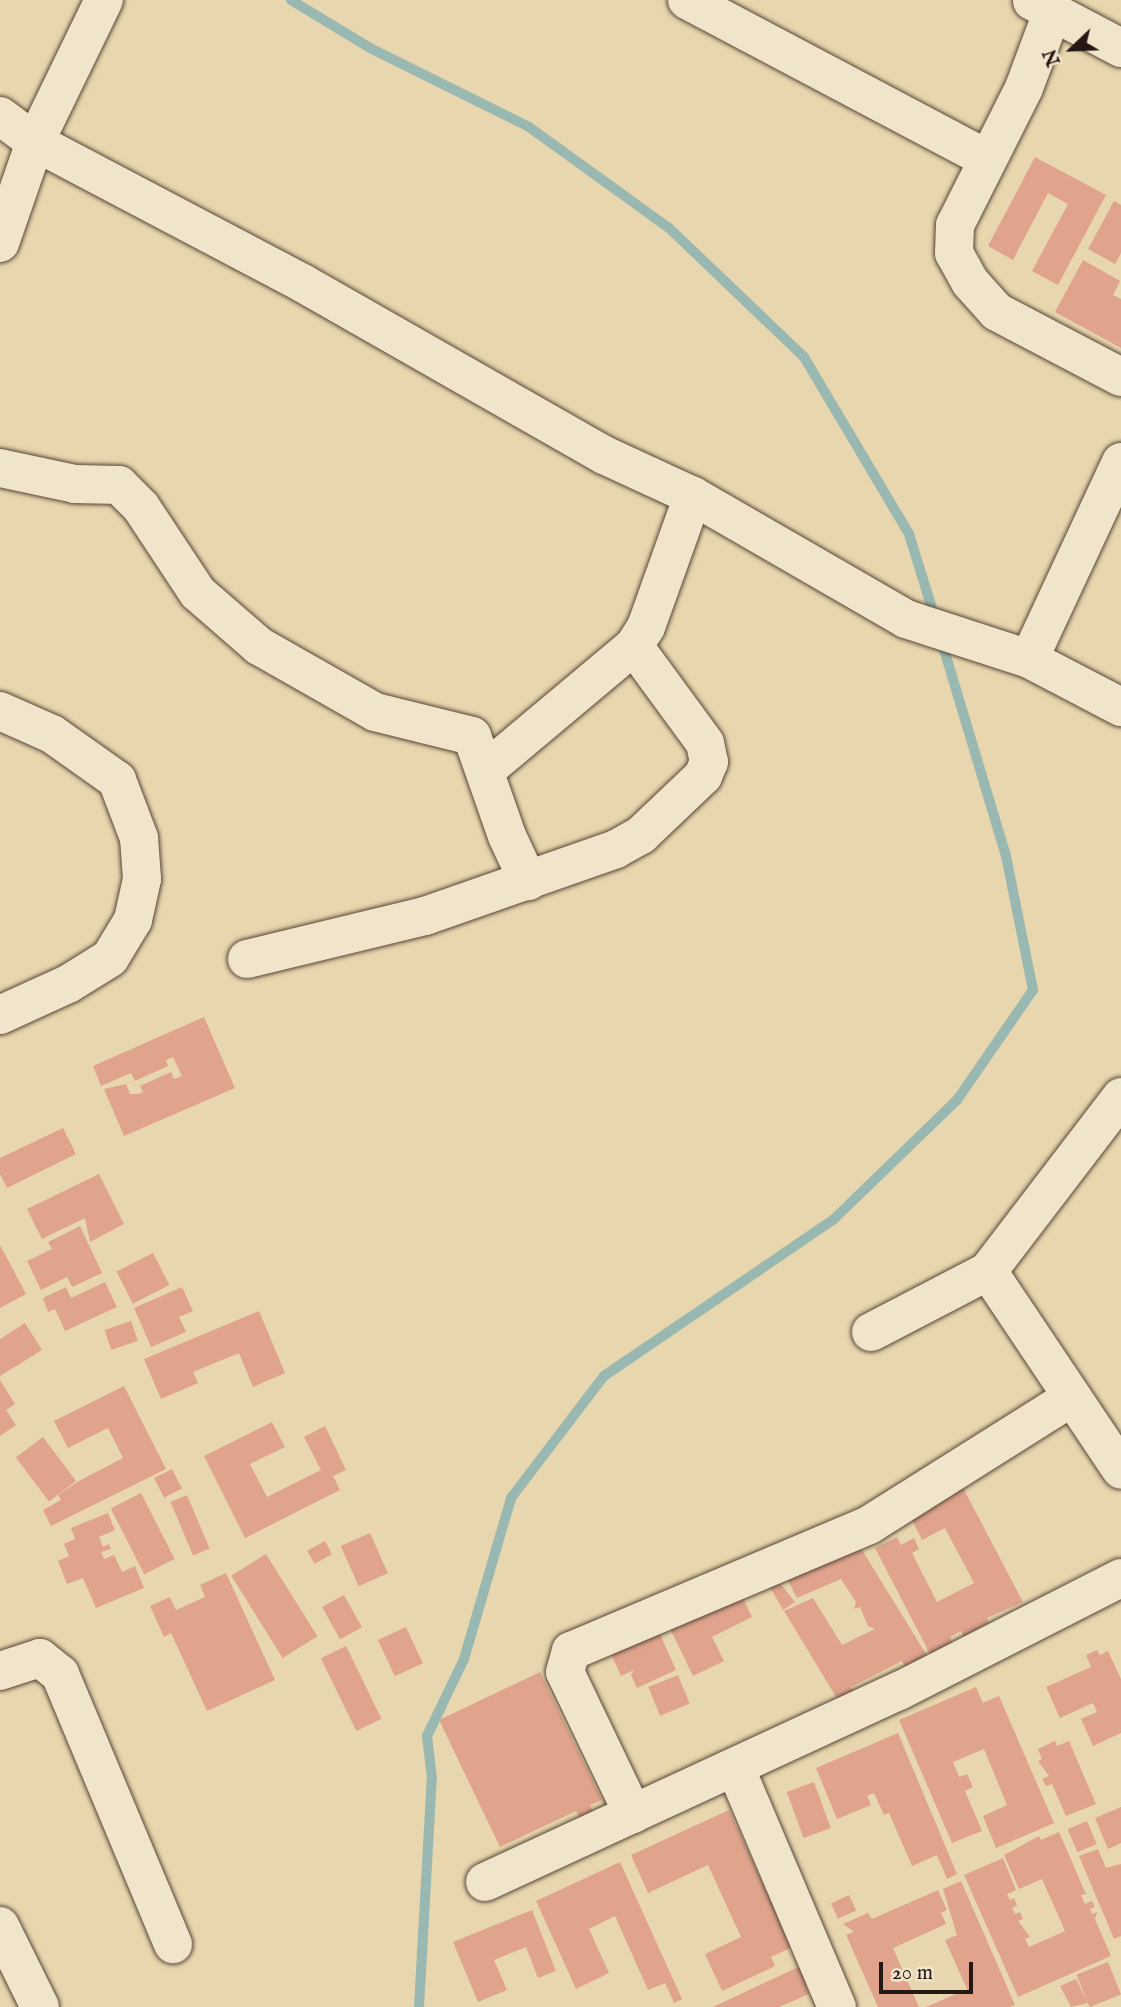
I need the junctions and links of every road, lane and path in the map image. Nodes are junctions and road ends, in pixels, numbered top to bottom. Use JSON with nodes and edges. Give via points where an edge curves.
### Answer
{"nodes":[{"id":1,"x":104,"y":0,"type":"edge"},
{"id":2,"x":687,"y":0,"type":"edge"},
{"id":3,"x":1041,"y":7,"type":"edge"},
{"id":4,"x":1121,"y":48,"type":"edge"},
{"id":5,"x":0,"y":116,"type":"edge"},
{"id":6,"x":35,"y":142,"type":"junction"},
{"id":7,"x":987,"y":159,"type":"junction"},
{"id":8,"x":0,"y":243,"type":"edge"},
{"id":9,"x":1121,"y":377,"type":"edge"},
{"id":10,"x":1121,"y":462,"type":"edge"},
{"id":11,"x":0,"y":468,"type":"edge"},
{"id":12,"x":692,"y":496,"type":"junction"},
{"id":13,"x":634,"y":646,"type":"junction"},
{"id":14,"x":1029,"y":659,"type":"junction"},
{"id":15,"x":1121,"y":706,"type":"edge"},
{"id":16,"x":0,"y":712,"type":"edge"},
{"id":17,"x":486,"y":771,"type":"junction"},
{"id":18,"x":528,"y":881,"type":"junction"},
{"id":19,"x":247,"y":959,"type":"dead end"},
{"id":20,"x":0,"y":1015,"type":"edge"},
{"id":21,"x":1121,"y":1097,"type":"edge"},
{"id":22,"x":988,"y":1270,"type":"junction"},
{"id":23,"x":872,"y":1332,"type":"dead end"},
{"id":24,"x":1072,"y":1397,"type":"junction"},
{"id":25,"x":1121,"y":1470,"type":"edge"},
{"id":26,"x":1121,"y":1578,"type":"edge"},
{"id":27,"x":0,"y":1671,"type":"edge"},
{"id":28,"x":735,"y":1767,"type":"junction"},
{"id":29,"x":632,"y":1814,"type":"junction"},
{"id":30,"x":485,"y":1882,"type":"dead end"},
{"id":31,"x":173,"y":1944,"type":"dead end"},
{"id":32,"x":4,"y":1945,"type":"edge"},
{"id":33,"x":40,"y":2007,"type":"edge"},
{"id":34,"x":837,"y":2007,"type":"edge"}],
"edges":[{"from":1,"to":6,"type":"street"},
{"from":2,"to":7,"type":"street"},
{"from":3,"to":4,"type":"street"},
{"from":3,"to":7,"type":"street","via":[[1024,88]]},
{"from":5,"to":6,"type":"street"},
{"from":6,"to":8,"type":"street"},
{"from":6,"to":12,"type":"street","via":[[304,284],[604,456]]},
{"from":7,"to":9,"type":"street","via":[[955,225],[954,253],[961,269],[997,312]]},
{"from":10,"to":14,"type":"street"},
{"from":11,"to":17,"type":"street","via":[[75,484],[119,485],[141,507],[198,593],[229,624],[343,698],[375,712],[469,734]]},
{"from":12,"to":13,"type":"street","via":[[646,627]]},
{"from":12,"to":14,"type":"street","via":[[906,619]]},
{"from":13,"to":17,"type":"street"},
{"from":13,"to":18,"type":"street","via":[[705,743],[709,762],[703,776],[641,835]]},
{"from":14,"to":15,"type":"street"},
{"from":16,"to":20,"type":"street","via":[[52,734],[117,780],[138,838],[142,878],[133,920],[110,958],[68,984]]},
{"from":17,"to":18,"type":"street","via":[[507,836]]},
{"from":18,"to":19,"type":"street","via":[[425,915]]},
{"from":21,"to":22,"type":"street"},
{"from":22,"to":23,"type":"street"},
{"from":22,"to":24,"type":"street"},
{"from":24,"to":25,"type":"street"},
{"from":24,"to":29,"type":"street","via":[[869,1525],[571,1651],[565,1672]]},
{"from":26,"to":28,"type":"street","via":[[899,1691]]},
{"from":27,"to":31,"type":"street","via":[[40,1658],[60,1674]]},
{"from":28,"to":29,"type":"street"},
{"from":28,"to":34,"type":"street"},
{"from":29,"to":30,"type":"street"},
{"from":32,"to":33,"type":"street"}]}
